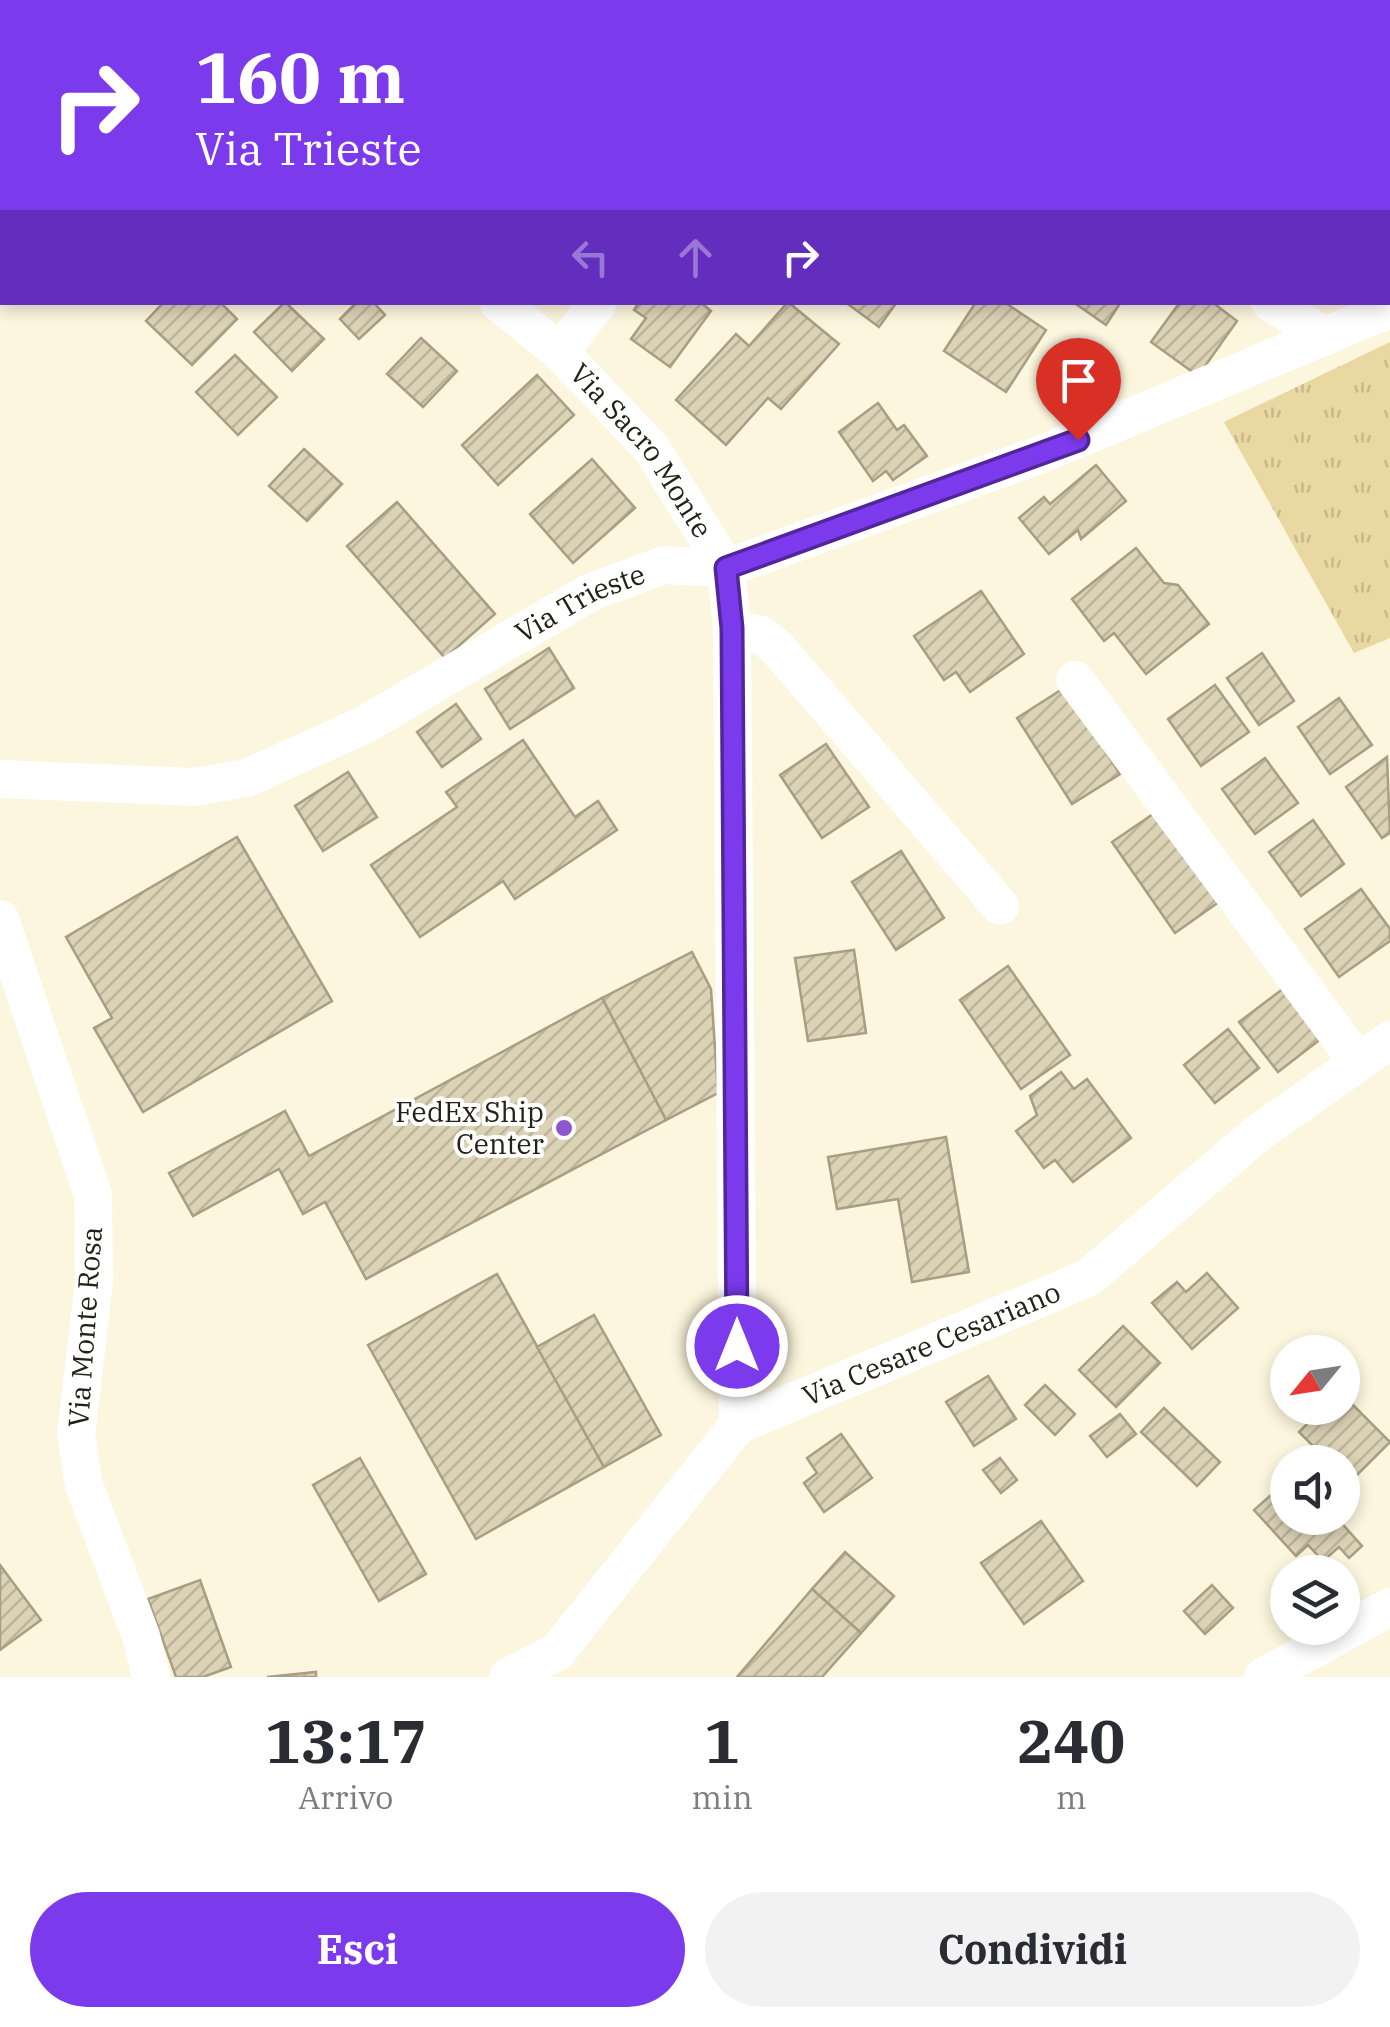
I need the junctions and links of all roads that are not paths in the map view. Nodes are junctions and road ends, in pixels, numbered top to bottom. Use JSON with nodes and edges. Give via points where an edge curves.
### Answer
{"nodes":[{"id":1,"x":502,"y":305,"type":"edge"},
{"id":2,"x":596,"y":305,"type":"edge"},
{"id":3,"x":1275,"y":305,"type":"edge"},
{"id":4,"x":1390,"y":309,"type":"edge"},
{"id":5,"x":1325,"y":337,"type":"junction"},
{"id":6,"x":560,"y":352,"type":"junction"},
{"id":7,"x":726,"y":568,"type":"junction"},
{"id":8,"x":732,"y":628,"type":"junction"},
{"id":9,"x":1074,"y":680,"type":"dead end"},
{"id":10,"x":3,"y":788,"type":"edge"},
{"id":11,"x":1000,"y":906,"type":"dead end"},
{"id":12,"x":0,"y":919,"type":"edge"},
{"id":13,"x":1390,"y":1040,"type":"edge"},
{"id":14,"x":1358,"y":1062,"type":"junction"},
{"id":15,"x":738,"y":1425,"type":"junction"},
{"id":16,"x":1390,"y":1607,"type":"edge"},
{"id":17,"x":150,"y":1677,"type":"edge"},
{"id":18,"x":508,"y":1677,"type":"edge"},
{"id":19,"x":1263,"y":1677,"type":"edge"}],
"edges":[{"from":1,"to":6,"type":"street","name":"Via Sacro Monte"},
{"from":2,"to":6,"type":"street"},
{"from":3,"to":5,"type":"street"},
{"from":4,"to":5,"type":"street","name":"Via Trieste"},
{"from":5,"to":7,"type":"street","name":"Via Trieste","via":[[1042,454]]},
{"from":6,"to":7,"type":"street","name":"Via Sacro Monte","via":[[651,448]]},
{"from":7,"to":8,"type":"street","name":"Via Sacro Monte"},
{"from":7,"to":10,"type":"street","name":"Via Trieste","via":[[664,564],[591,592],[364,725],[247,778],[195,787]]},
{"from":8,"to":11,"type":"street","via":[[762,635],[778,649]]},
{"from":8,"to":15,"type":"street","name":"Via Sacro Monte"},
{"from":9,"to":14,"type":"street"},
{"from":12,"to":17,"type":"street","name":"Via Monte Rosa","via":[[94,1195],[94,1282],[76,1435],[84,1485],[142,1636]]},
{"from":13,"to":14,"type":"street","name":"Via Cesare Cesariano"},
{"from":14,"to":15,"type":"street","name":"Via Cesare Cesariano","via":[[1257,1134],[1088,1278]]},
{"from":15,"to":18,"type":"street","name":"Via Cesare Cesariano","via":[[557,1652]]},
{"from":16,"to":19,"type":"street"}]}
